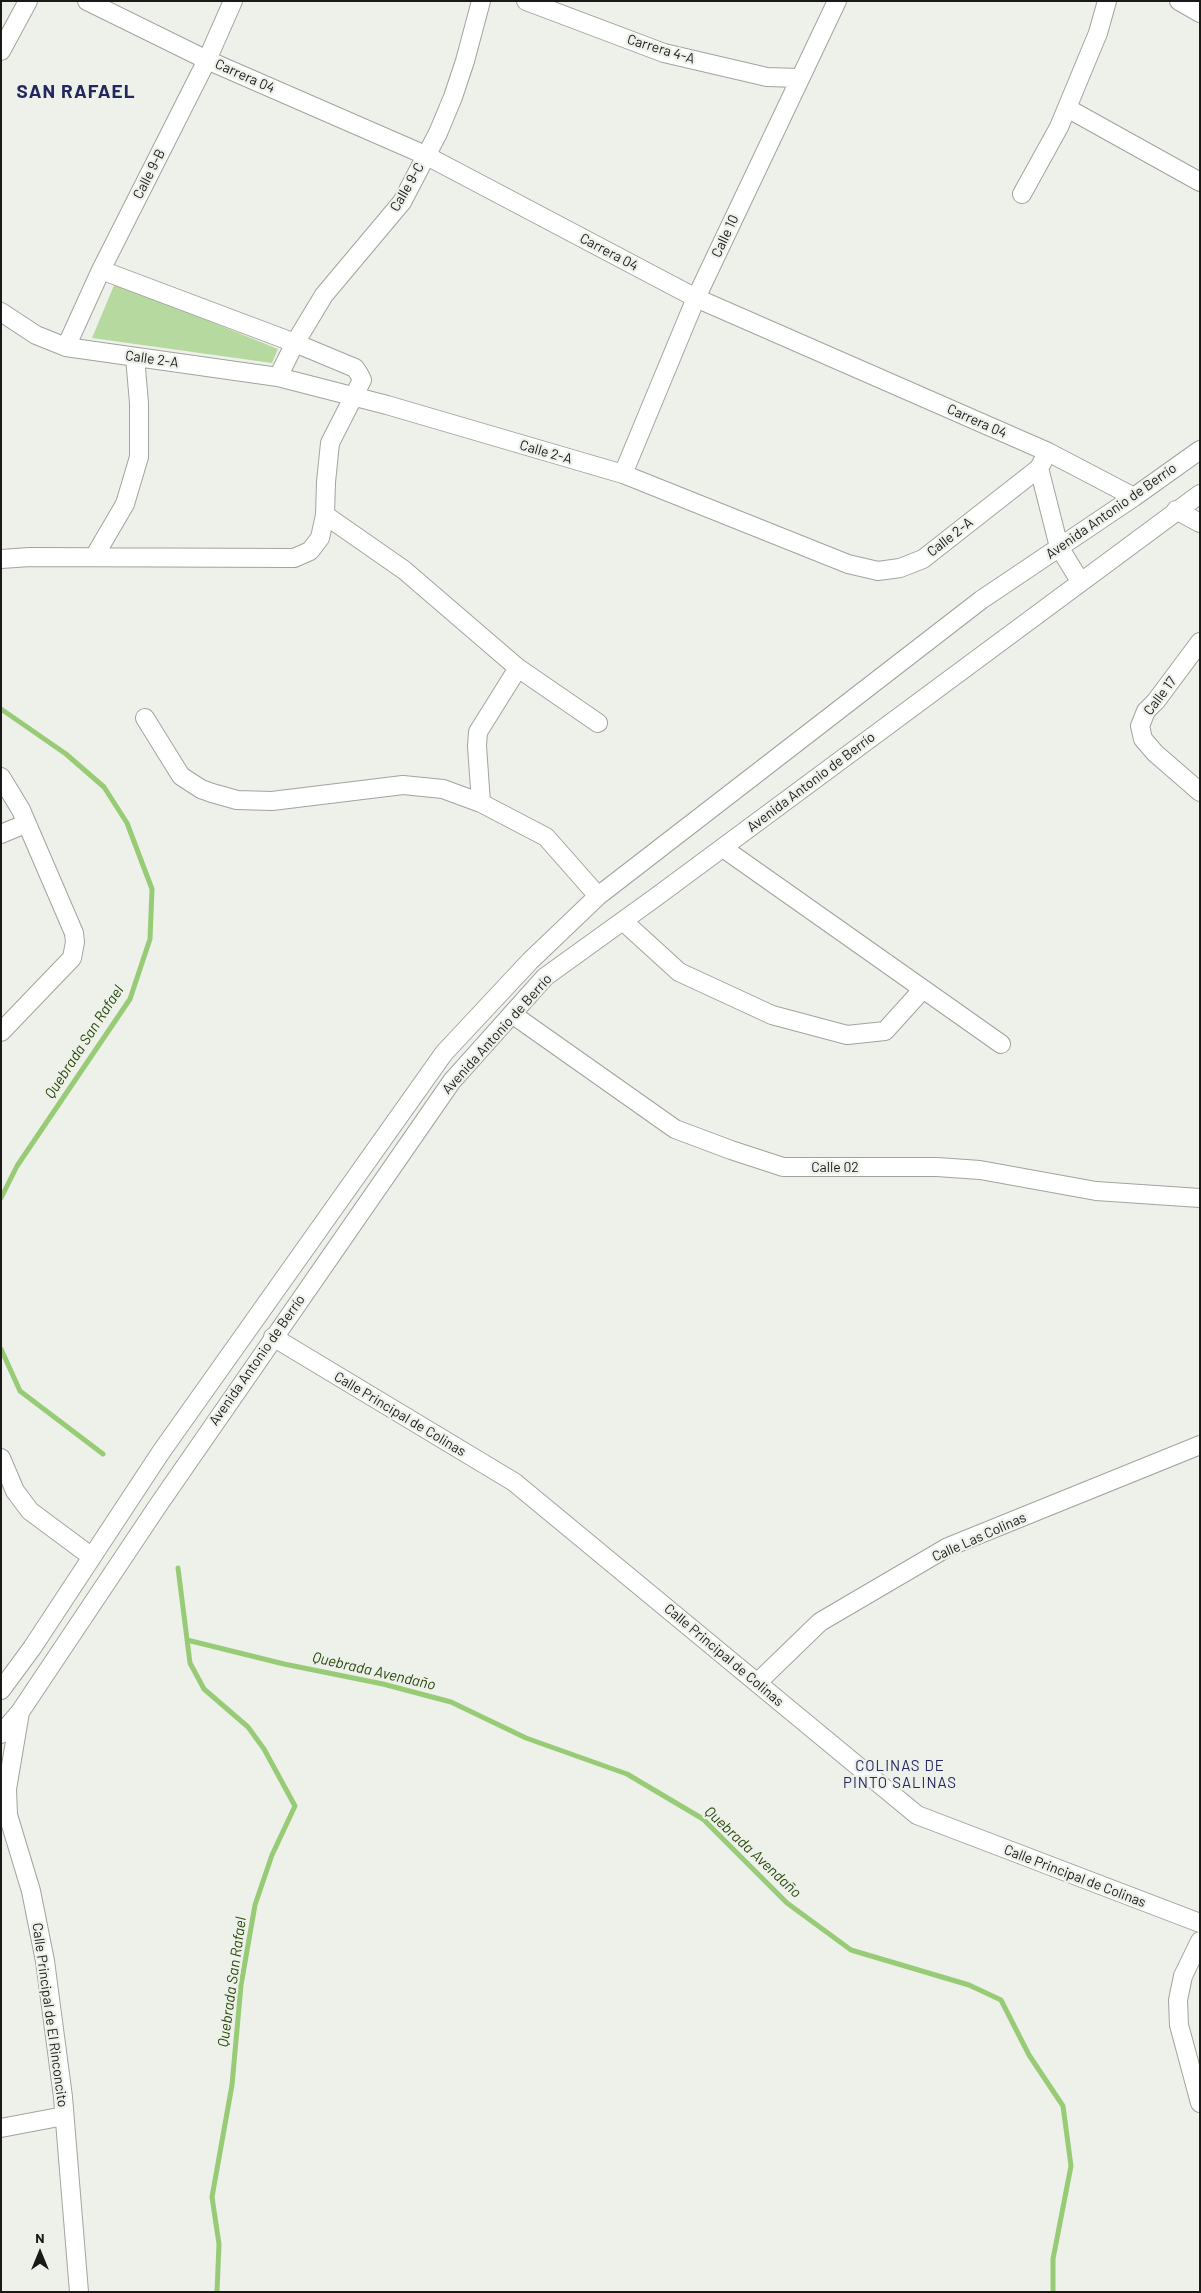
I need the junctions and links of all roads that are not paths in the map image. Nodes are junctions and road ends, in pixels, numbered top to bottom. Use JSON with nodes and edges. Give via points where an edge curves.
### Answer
{"nodes":[{"id":1,"x":28,"y":1,"type":"edge"},
{"id":2,"x":86,"y":1,"type":"edge"},
{"id":3,"x":232,"y":1,"type":"edge"},
{"id":4,"x":481,"y":1,"type":"edge"},
{"id":5,"x":526,"y":1,"type":"edge"},
{"id":6,"x":838,"y":1,"type":"edge"},
{"id":7,"x":1107,"y":1,"type":"edge"},
{"id":8,"x":1179,"y":1,"type":"edge"},
{"id":9,"x":1200,"y":13,"type":"edge"},
{"id":10,"x":1,"y":51,"type":"edge"},
{"id":11,"x":207,"y":60,"type":"junction"},
{"id":12,"x":800,"y":78,"type":"junction"},
{"id":13,"x":1067,"y":108,"type":"junction"},
{"id":14,"x":425,"y":155,"type":"junction"},
{"id":15,"x":1200,"y":182,"type":"edge"},
{"id":16,"x":1022,"y":194,"type":"dead end"},
{"id":17,"x":101,"y":270,"type":"junction"},
{"id":18,"x":696,"y":298,"type":"junction"},
{"id":19,"x":1,"y":312,"type":"edge"},
{"id":20,"x":295,"y":343,"type":"junction"},
{"id":21,"x":66,"y":347,"type":"junction"},
{"id":22,"x":135,"y":357,"type":"junction"},
{"id":23,"x":278,"y":377,"type":"junction"},
{"id":24,"x":352,"y":397,"type":"junction"},
{"id":25,"x":1200,"y":450,"type":"edge"},
{"id":26,"x":1048,"y":452,"type":"junction"},
{"id":27,"x":1039,"y":468,"type":"junction"},
{"id":28,"x":623,"y":474,"type":"junction"},
{"id":29,"x":1200,"y":494,"type":"edge"},
{"id":30,"x":1134,"y":497,"type":"junction"},
{"id":31,"x":1176,"y":510,"type":"junction"},
{"id":32,"x":325,"y":515,"type":"junction"},
{"id":33,"x":1200,"y":523,"type":"edge"},
{"id":34,"x":1059,"y":547,"type":"junction"},
{"id":35,"x":94,"y":556,"type":"junction"},
{"id":36,"x":1,"y":559,"type":"edge"},
{"id":37,"x":1080,"y":581,"type":"junction"},
{"id":38,"x":1200,"y":642,"type":"edge"},
{"id":39,"x":518,"y":668,"type":"junction"},
{"id":40,"x":145,"y":718,"type":"dead end"},
{"id":41,"x":598,"y":723,"type":"dead end"},
{"id":42,"x":1,"y":777,"type":"edge"},
{"id":43,"x":1200,"y":792,"type":"edge"},
{"id":44,"x":482,"y":803,"type":"junction"},
{"id":45,"x":25,"y":824,"type":"junction"},
{"id":46,"x":1,"y":834,"type":"edge"},
{"id":47,"x":723,"y":848,"type":"junction"},
{"id":48,"x":598,"y":896,"type":"junction"},
{"id":49,"x":623,"y":921,"type":"junction"},
{"id":50,"x":923,"y":990,"type":"junction"},
{"id":51,"x":512,"y":1014,"type":"junction"},
{"id":52,"x":1,"y":1032,"type":"edge"},
{"id":53,"x":1001,"y":1044,"type":"dead end"},
{"id":54,"x":1200,"y":1198,"type":"edge"},
{"id":55,"x":273,"y":1337,"type":"junction"},
{"id":56,"x":1200,"y":1445,"type":"edge"},
{"id":57,"x":1,"y":1458,"type":"edge"},
{"id":58,"x":92,"y":1557,"type":"junction"},
{"id":59,"x":757,"y":1683,"type":"junction"},
{"id":60,"x":1,"y":1690,"type":"edge"},
{"id":61,"x":20,"y":1712,"type":"junction"},
{"id":62,"x":1,"y":1734,"type":"edge"},
{"id":63,"x":5,"y":1813,"type":"edge"},
{"id":64,"x":1200,"y":1923,"type":"edge"},
{"id":65,"x":1200,"y":1941,"type":"edge"},
{"id":66,"x":1200,"y":2103,"type":"edge"},
{"id":67,"x":64,"y":2116,"type":"junction"},
{"id":68,"x":1,"y":2128,"type":"edge"},
{"id":69,"x":79,"y":2292,"type":"edge"}],
"edges":[{"from":1,"to":10,"type":"street"},
{"from":2,"to":11,"type":"street","name":"Carrera 04"},
{"from":3,"to":11,"type":"street","name":"Calle 9-B"},
{"from":4,"to":14,"type":"street","name":"Calle 9-C","via":[[453,97]]},
{"from":5,"to":12,"type":"street","name":"Carrera 4-A","via":[[664,53],[767,77]]},
{"from":6,"to":12,"type":"street","name":"Calle 10"},
{"from":7,"to":13,"type":"street","via":[[1098,33]]},
{"from":8,"to":9,"type":"street"},
{"from":11,"to":14,"type":"street","name":"Carrera 04"},
{"from":11,"to":17,"type":"street","name":"Calle 9-B"},
{"from":12,"to":18,"type":"street","name":"Calle 10"},
{"from":13,"to":15,"type":"street"},
{"from":13,"to":16,"type":"street"},
{"from":14,"to":18,"type":"street","name":"Carrera 04"},
{"from":14,"to":20,"type":"street","name":"Calle 9-C","via":[[402,202],[324,294]]},
{"from":17,"to":20,"type":"street"},
{"from":17,"to":21,"type":"street","name":"Calle 9-B"},
{"from":18,"to":26,"type":"street","name":"Carrera 04"},
{"from":18,"to":28,"type":"street","name":"Calle 10"},
{"from":19,"to":21,"type":"street","name":"Calle 2-A","via":[[36,335]]},
{"from":20,"to":23,"type":"street","name":"Calle 9-C"},
{"from":20,"to":24,"type":"street","via":[[355,368],[362,380]]},
{"from":21,"to":22,"type":"street","name":"Calle 2-A"},
{"from":22,"to":23,"type":"street","name":"Calle 2-A"},
{"from":22,"to":35,"type":"street","via":[[139,457],[125,504]]},
{"from":23,"to":24,"type":"street","name":"Calle 2-A"},
{"from":24,"to":28,"type":"street","name":"Calle 2-A"},
{"from":24,"to":32,"type":"street","via":[[330,443]]},
{"from":25,"to":30,"type":"street","name":"Avenida Antonio de Berrío"},
{"from":26,"to":27,"type":"street","name":"Calle 2-A"},
{"from":26,"to":30,"type":"street","name":"Carrera 04"},
{"from":27,"to":28,"type":"street","name":"Calle 2-A","via":[[923,559],[900,568],[878,571],[848,564]]},
{"from":27,"to":34,"type":"street"},
{"from":29,"to":31,"type":"street","name":"Avenida Antonio de Berrío"},
{"from":30,"to":34,"type":"street","name":"Avenida Antonio de Berrío"},
{"from":31,"to":33,"type":"street"},
{"from":31,"to":37,"type":"street","name":"Avenida Antonio de Berrío"},
{"from":32,"to":35,"type":"street","via":[[320,538],[310,551],[294,558]]},
{"from":32,"to":39,"type":"street","via":[[404,570]]},
{"from":34,"to":37,"type":"street"},
{"from":34,"to":48,"type":"street","name":"Avenida Antonio de Berrío","via":[[981,600]]},
{"from":35,"to":36,"type":"street"},
{"from":37,"to":47,"type":"street","name":"Avenida Antonio de Berrío"},
{"from":38,"to":43,"type":"street","name":"Calle 17","via":[[1146,711],[1140,726],[1143,739],[1155,753]]},
{"from":39,"to":41,"type":"street"},
{"from":39,"to":44,"type":"street","via":[[478,732],[476,746]]},
{"from":40,"to":44,"type":"street","via":[[181,776],[223,798],[272,801],[403,785],[443,789]]},
{"from":42,"to":45,"type":"street","via":[[21,810]]},
{"from":44,"to":48,"type":"street","via":[[546,837]]},
{"from":45,"to":46,"type":"street"},
{"from":45,"to":52,"type":"street","via":[[74,933],[75,951],[72,958]]},
{"from":47,"to":49,"type":"street","name":"Avenida Antonio de Berrío"},
{"from":47,"to":50,"type":"street"},
{"from":48,"to":58,"type":"street","name":"Avenida Antonio de Berrío","via":[[530,961],[444,1053],[162,1452]]},
{"from":49,"to":50,"type":"street","via":[[679,972],[772,1015],[847,1035],[885,1031]]},
{"from":49,"to":51,"type":"street","name":"Avenida Antonio de Berrío","via":[[545,977]]},
{"from":50,"to":53,"type":"street"},
{"from":51,"to":54,"type":"street","name":"Calle 02","via":[[675,1129],[783,1166],[937,1166],[980,1170],[1096,1191]]},
{"from":51,"to":55,"type":"street","name":"Avenida Antonio de Berrío","via":[[452,1081]]},
{"from":55,"to":59,"type":"street","name":"Calle Principal de Colinas","via":[[514,1482]]},
{"from":55,"to":61,"type":"street","name":"Avenida Antonio de Berrío"},
{"from":56,"to":59,"type":"street","name":"Calle Las Colinas","via":[[948,1547],[820,1622]]},
{"from":57,"to":58,"type":"street","via":[[15,1491],[30,1511]]},
{"from":58,"to":60,"type":"street","name":"Avenida Antonio de Berrío"},
{"from":59,"to":64,"type":"street","name":"Calle Principal de Colinas","via":[[917,1815]]},
{"from":61,"to":62,"type":"street","name":"Avenida Antonio de Berrío"},
{"from":61,"to":63,"type":"street","name":"Calle Principal de El Rinconcito"},
{"from":63,"to":67,"type":"street","name":"Calle Principal de El Rinconcito","via":[[31,1891],[40,1930]]},
{"from":65,"to":66,"type":"street","via":[[1183,1976],[1178,2000],[1179,2025]]},
{"from":67,"to":68,"type":"street"},
{"from":67,"to":69,"type":"street","name":"Calle Principal de El Rinconcito"}]}
